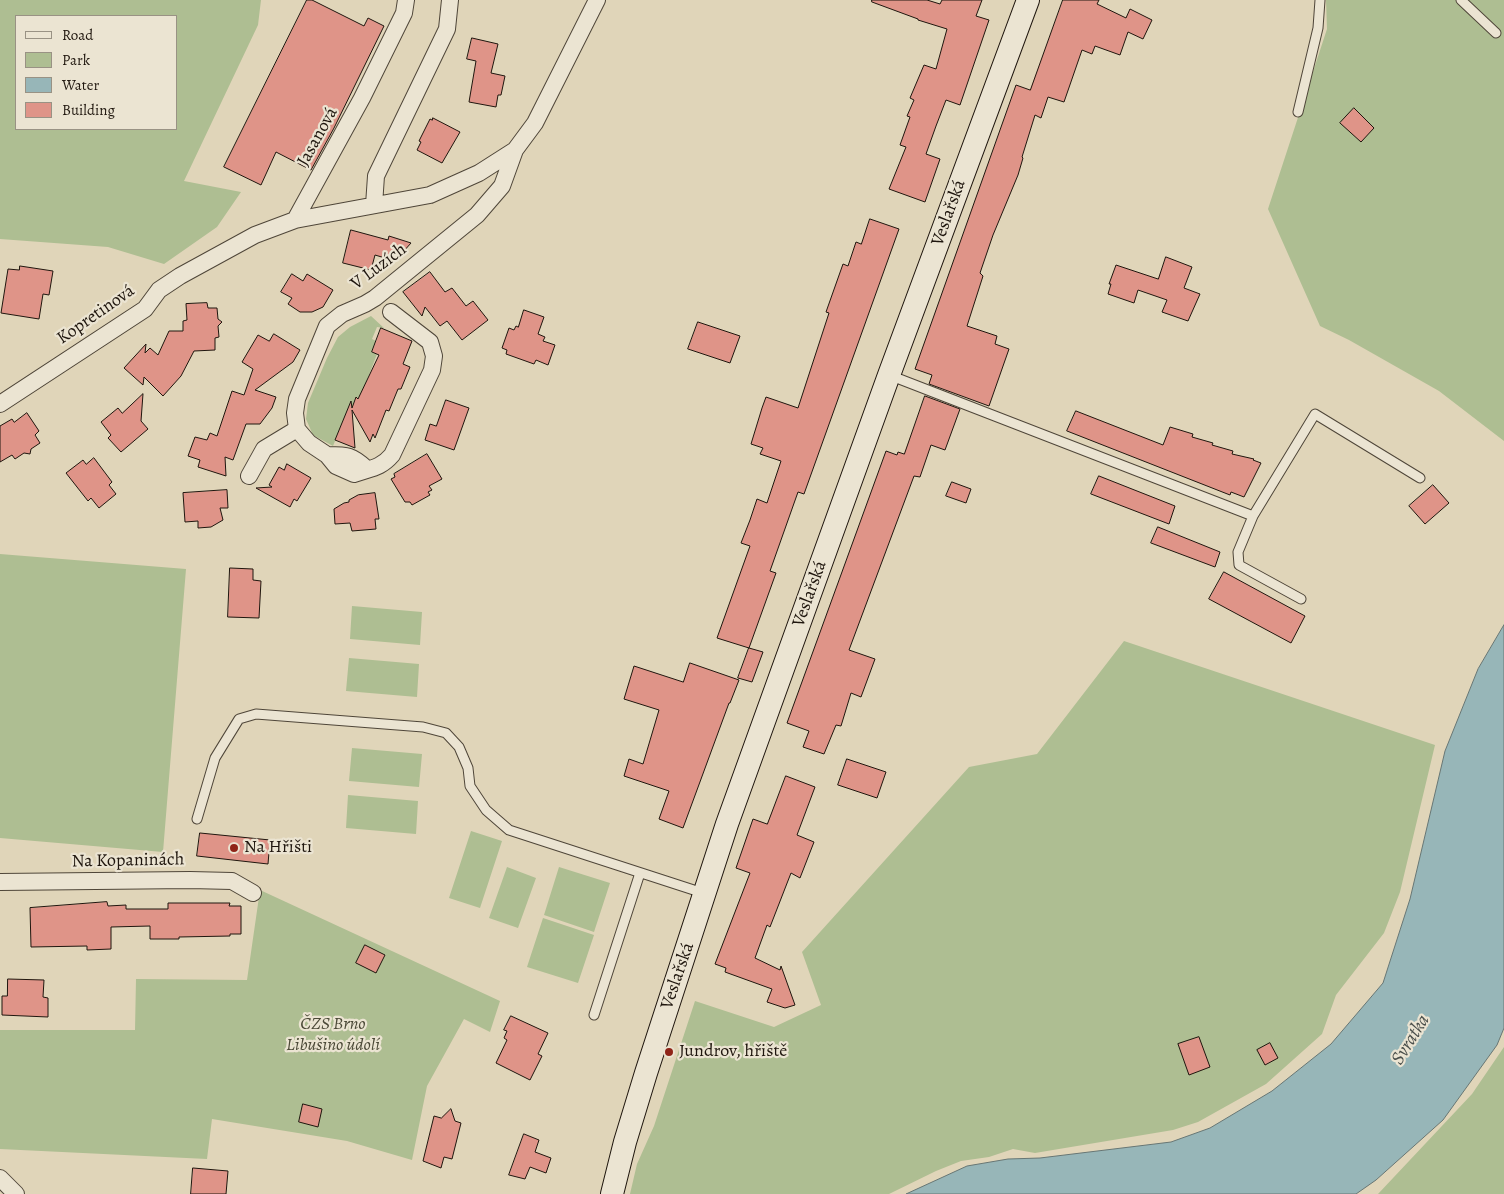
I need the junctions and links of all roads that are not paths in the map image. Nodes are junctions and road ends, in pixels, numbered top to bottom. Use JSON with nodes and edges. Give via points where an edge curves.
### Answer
{"nodes":[{"id":1,"x":406,"y":0,"type":"edge"},
{"id":2,"x":450,"y":0,"type":"edge"},
{"id":3,"x":597,"y":0,"type":"edge"},
{"id":4,"x":1028,"y":0,"type":"edge"},
{"id":5,"x":1320,"y":0,"type":"edge"},
{"id":6,"x":1461,"y":0,"type":"edge"},
{"id":7,"x":1496,"y":33,"type":"dead end"},
{"id":8,"x":1298,"y":112,"type":"dead end"},
{"id":9,"x":515,"y":150,"type":"junction"},
{"id":10,"x":374,"y":205,"type":"junction"},
{"id":11,"x":295,"y":220,"type":"junction"},
{"id":12,"x":391,"y":312,"type":"dead end"},
{"id":13,"x":889,"y":375,"type":"junction"},
{"id":14,"x":0,"y":404,"type":"edge"},
{"id":15,"x":296,"y":429,"type":"junction"},
{"id":16,"x":249,"y":476,"type":"dead end"},
{"id":17,"x":1420,"y":478,"type":"dead end"},
{"id":18,"x":1254,"y":516,"type":"junction"},
{"id":19,"x":1301,"y":599,"type":"dead end"},
{"id":20,"x":197,"y":819,"type":"dead end"},
{"id":21,"x":640,"y":873,"type":"junction"},
{"id":22,"x":0,"y":882,"type":"edge"},
{"id":23,"x":253,"y":893,"type":"dead end"},
{"id":24,"x":706,"y":894,"type":"junction"},
{"id":25,"x":594,"y":1016,"type":"dead end"},
{"id":26,"x":0,"y":1178,"type":"edge"},
{"id":27,"x":16,"y":1194,"type":"edge"},
{"id":28,"x":612,"y":1194,"type":"edge"}],
"edges":[{"from":1,"to":11,"type":"street","name":"Jasanová","via":[[404,12],[362,98]]},
{"from":2,"to":10,"type":"street","via":[[447,29],[376,176]]},
{"from":3,"to":9,"type":"street","via":[[535,122]]},
{"from":4,"to":13,"type":"street","name":"Veslařská"},
{"from":5,"to":8,"type":"lane","via":[[1318,28]]},
{"from":6,"to":7,"type":"lane"},
{"from":9,"to":10,"type":"street","via":[[480,173],[430,195]]},
{"from":9,"to":15,"type":"street","name":"V Luzích","via":[[502,186],[477,215],[375,298],[342,314],[327,326],[297,399]]},
{"from":10,"to":11,"type":"street"},
{"from":11,"to":14,"type":"street","name":"Kopretinová","via":[[255,235],[180,276],[159,290],[145,309]]},
{"from":12,"to":15,"type":"street","via":[[430,342],[434,356],[432,370],[392,456],[385,464],[354,474],[336,466]]},
{"from":13,"to":18,"type":"lane"},
{"from":13,"to":24,"type":"street","name":"Veslařská","via":[[728,824]]},
{"from":15,"to":16,"type":"street","via":[[264,449]]},
{"from":17,"to":18,"type":"lane","via":[[1315,414]]},
{"from":18,"to":19,"type":"lane","via":[[1238,552],[1239,565]]},
{"from":20,"to":21,"type":"lane","via":[[215,758],[239,719],[256,714],[423,727],[446,733],[459,747],[468,768],[470,786],[486,810],[509,830]]},
{"from":21,"to":24,"type":"lane"},
{"from":21,"to":25,"type":"lane"},
{"from":22,"to":23,"type":"street","name":"Na Kopaninách","via":[[232,881]]},
{"from":24,"to":28,"type":"street","name":"Veslařská","via":[[646,1073]]},
{"from":26,"to":27,"type":"street"}]}
